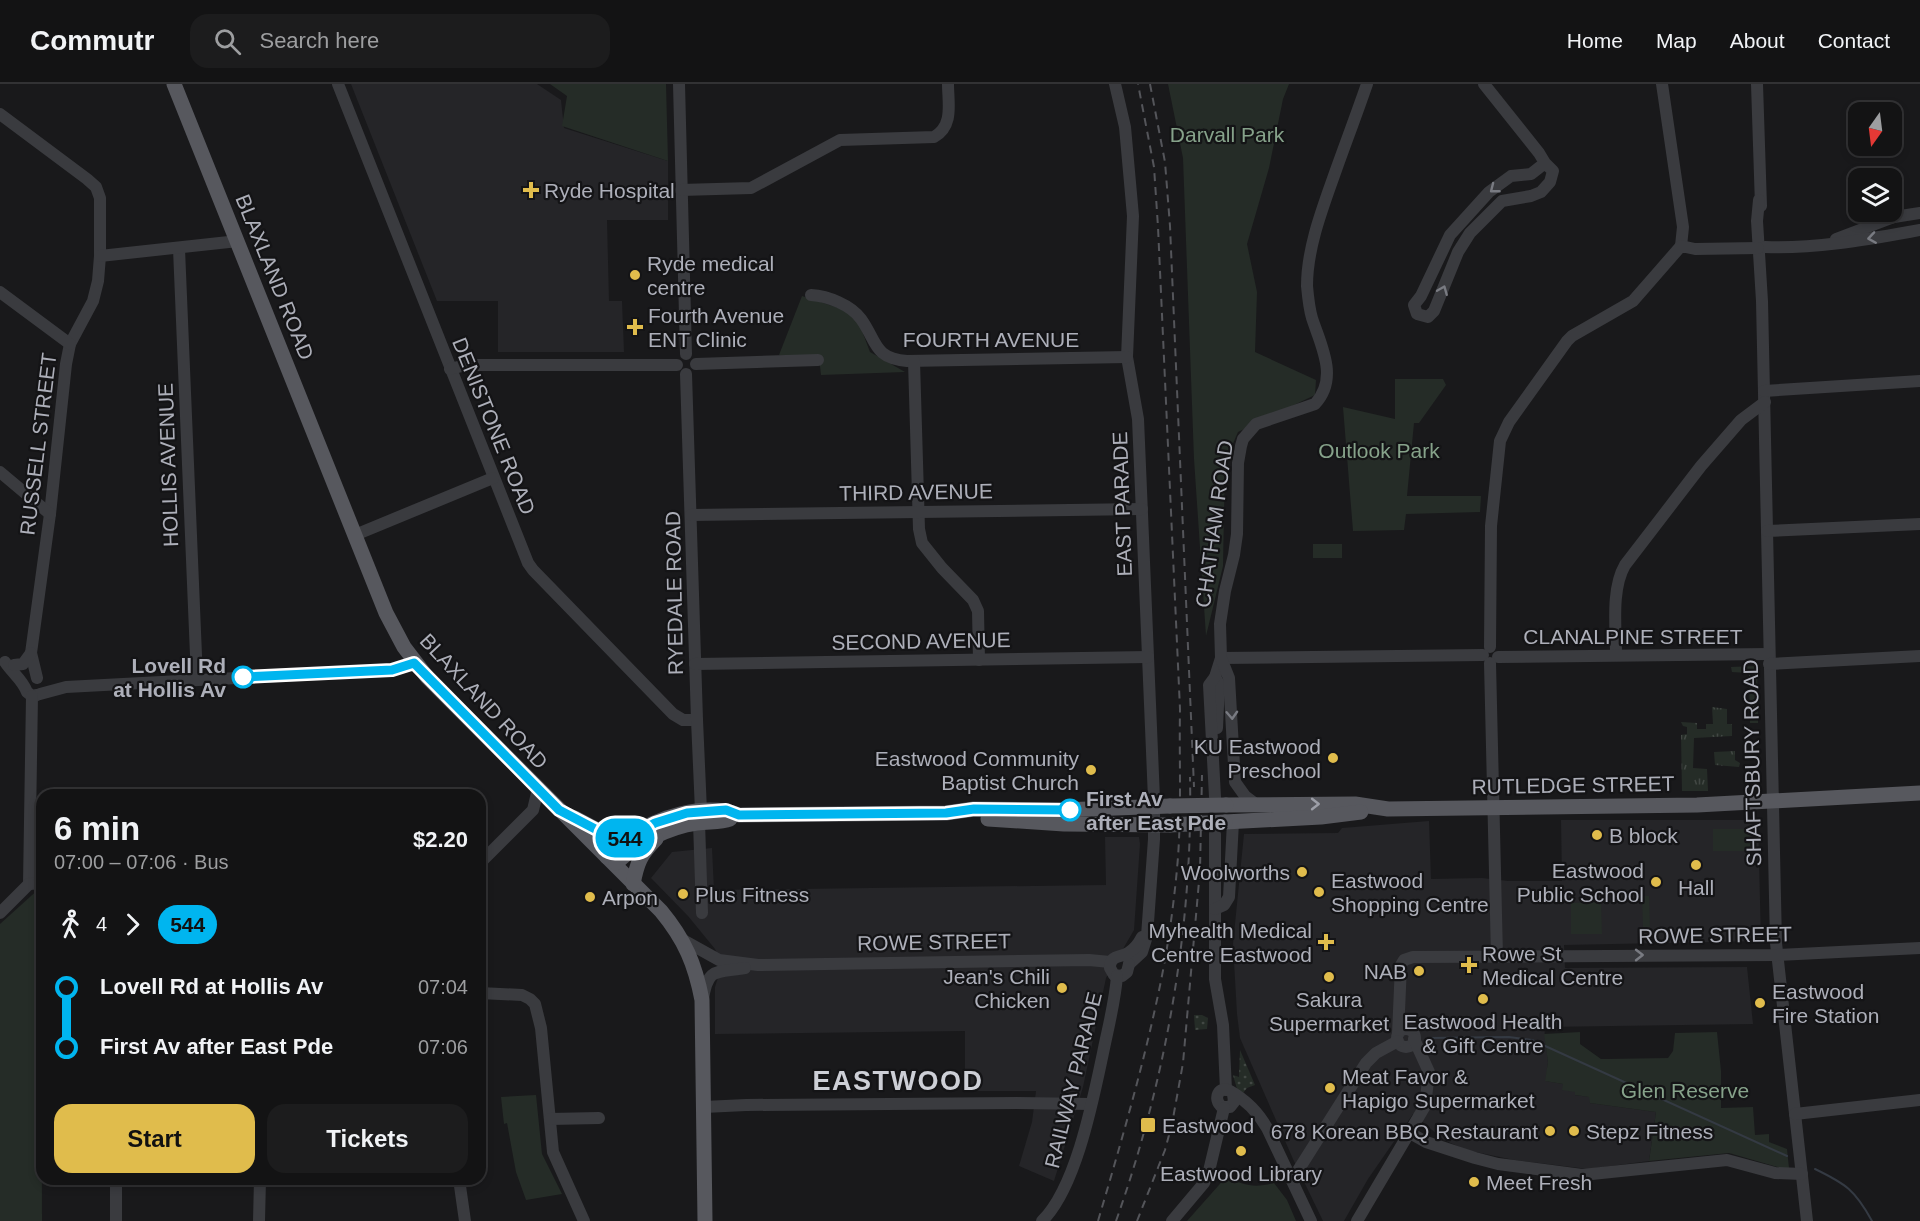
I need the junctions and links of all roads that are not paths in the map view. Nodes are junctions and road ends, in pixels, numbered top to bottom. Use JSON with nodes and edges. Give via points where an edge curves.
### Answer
{"nodes":[{"id":1,"x":174,"y":84,"type":"edge"},
{"id":2,"x":338,"y":84,"type":"edge"},
{"id":3,"x":679,"y":84,"type":"edge"},
{"id":4,"x":948,"y":84,"type":"edge"},
{"id":5,"x":1115,"y":84,"type":"edge"},
{"id":6,"x":1367,"y":84,"type":"edge"},
{"id":7,"x":1484,"y":84,"type":"edge"},
{"id":8,"x":1662,"y":84,"type":"edge"},
{"id":9,"x":1757,"y":84,"type":"edge"},
{"id":10,"x":0,"y":114,"type":"edge"},
{"id":11,"x":1545,"y":164,"type":"junction"},
{"id":12,"x":681,"y":190,"type":"junction"},
{"id":13,"x":1920,"y":213,"type":"edge"},
{"id":14,"x":1920,"y":230,"type":"edge"},
{"id":15,"x":238,"y":241,"type":"junction"},
{"id":16,"x":1824,"y":245,"type":"junction"},
{"id":17,"x":1681,"y":246,"type":"junction"},
{"id":18,"x":1761,"y":248,"type":"junction"},
{"id":19,"x":179,"y":249,"type":"junction"},
{"id":20,"x":100,"y":256,"type":"junction"},
{"id":21,"x":0,"y":292,"type":"edge"},
{"id":22,"x":811,"y":295,"type":"dead end"},
{"id":23,"x":70,"y":344,"type":"junction"},
{"id":24,"x":686,"y":354,"type":"junction"},
{"id":25,"x":1127,"y":357,"type":"junction"},
{"id":26,"x":818,"y":360,"type":"dead end"},
{"id":27,"x":914,"y":361,"type":"junction"},
{"id":28,"x":676,"y":364,"type":"junction"},
{"id":29,"x":696,"y":364,"type":"junction"},
{"id":30,"x":450,"y":369,"type":"junction"},
{"id":31,"x":686,"y":374,"type":"junction"},
{"id":32,"x":1920,"y":381,"type":"edge"},
{"id":33,"x":1764,"y":396,"type":"junction"},
{"id":34,"x":0,"y":472,"type":"edge"},
{"id":35,"x":494,"y":478,"type":"junction"},
{"id":36,"x":1142,"y":509,"type":"junction"},
{"id":37,"x":917,"y":511,"type":"junction"},
{"id":38,"x":50,"y":514,"type":"junction"},
{"id":39,"x":691,"y":515,"type":"junction"},
{"id":40,"x":1920,"y":524,"type":"edge"},
{"id":41,"x":1767,"y":531,"type":"junction"},
{"id":42,"x":355,"y":535,"type":"junction"},
{"id":43,"x":32,"y":653,"type":"junction"},
{"id":44,"x":1616,"y":654,"type":"junction"},
{"id":45,"x":1490,"y":655,"type":"junction"},
{"id":46,"x":1920,"y":656,"type":"edge"},
{"id":47,"x":1148,"y":657,"type":"junction"},
{"id":48,"x":1221,"y":658,"type":"junction"},
{"id":49,"x":1769,"y":659,"type":"junction"},
{"id":50,"x":979,"y":660,"type":"junction"},
{"id":51,"x":6,"y":662,"type":"edge"},
{"id":52,"x":414,"y":663,"type":"junction"},
{"id":53,"x":695,"y":664,"type":"junction"},
{"id":54,"x":197,"y":679,"type":"junction"},
{"id":55,"x":34,"y":685,"type":"junction"},
{"id":56,"x":697,"y":720,"type":"junction"},
{"id":57,"x":538,"y":789,"type":"junction"},
{"id":58,"x":1920,"y":793,"type":"edge"},
{"id":59,"x":1220,"y":801,"type":"junction"},
{"id":60,"x":1772,"y":801,"type":"junction"},
{"id":61,"x":1257,"y":805,"type":"junction"},
{"id":62,"x":1494,"y":806,"type":"junction"},
{"id":63,"x":1154,"y":807,"type":"junction"},
{"id":64,"x":1388,"y":809,"type":"junction"},
{"id":65,"x":559,"y":810,"type":"junction"},
{"id":66,"x":946,"y":813,"type":"junction"},
{"id":67,"x":700,"y":817,"type":"junction"},
{"id":68,"x":1154,"y":825,"type":"junction"},
{"id":69,"x":1224,"y":826,"type":"junction"},
{"id":70,"x":660,"y":835,"type":"junction"},
{"id":71,"x":627,"y":838,"type":"junction"},
{"id":72,"x":486,"y":857,"type":"edge"},
{"id":73,"x":610,"y":861,"type":"junction"},
{"id":74,"x":36,"y":883,"type":"edge"},
{"id":75,"x":29,"y":884,"type":"junction"},
{"id":76,"x":633,"y":884,"type":"junction"},
{"id":77,"x":1215,"y":909,"type":"junction"},
{"id":78,"x":0,"y":913,"type":"edge"},
{"id":79,"x":702,"y":913,"type":"dead end"},
{"id":80,"x":1147,"y":925,"type":"junction"},
{"id":81,"x":683,"y":940,"type":"junction"},
{"id":82,"x":1920,"y":948,"type":"edge"},
{"id":83,"x":1777,"y":955,"type":"junction"},
{"id":84,"x":1497,"y":956,"type":"junction"},
{"id":85,"x":1114,"y":959,"type":"junction"},
{"id":86,"x":1129,"y":964,"type":"junction"},
{"id":87,"x":758,"y":965,"type":"junction"},
{"id":88,"x":1117,"y":976,"type":"junction"},
{"id":89,"x":486,"y":993,"type":"edge"},
{"id":90,"x":702,"y":1000,"type":"junction"},
{"id":91,"x":1405,"y":1038,"type":"junction"},
{"id":92,"x":1230,"y":1092,"type":"junction"},
{"id":93,"x":1920,"y":1100,"type":"edge"},
{"id":94,"x":1091,"y":1104,"type":"junction"},
{"id":95,"x":704,"y":1107,"type":"junction"},
{"id":96,"x":1226,"y":1108,"type":"junction"},
{"id":97,"x":1259,"y":1114,"type":"junction"},
{"id":98,"x":1795,"y":1114,"type":"junction"},
{"id":99,"x":599,"y":1118,"type":"dead end"},
{"id":100,"x":550,"y":1119,"type":"junction"},
{"id":101,"x":1410,"y":1133,"type":"junction"},
{"id":102,"x":1802,"y":1174,"type":"junction"},
{"id":103,"x":1292,"y":1180,"type":"junction"},
{"id":104,"x":116,"y":1185,"type":"edge"},
{"id":105,"x":260,"y":1185,"type":"edge"},
{"id":106,"x":460,"y":1185,"type":"edge"},
{"id":107,"x":116,"y":1221,"type":"edge"},
{"id":108,"x":260,"y":1221,"type":"edge"},
{"id":109,"x":465,"y":1221,"type":"edge"},
{"id":110,"x":584,"y":1221,"type":"edge"},
{"id":111,"x":705,"y":1221,"type":"edge"},
{"id":112,"x":1042,"y":1221,"type":"edge"},
{"id":113,"x":1172,"y":1221,"type":"edge"},
{"id":114,"x":1311,"y":1221,"type":"edge"},
{"id":115,"x":1358,"y":1221,"type":"edge"},
{"id":116,"x":1808,"y":1221,"type":"edge"}],
"edges":[{"from":1,"to":15,"type":"main road","name":"BLAXLAND ROAD"},
{"from":2,"to":30,"type":"street","name":"DENISTONE ROAD"},
{"from":3,"to":12,"type":"street"},
{"from":4,"to":12,"type":"street","via":[[948,121],[934,137],[840,140],[751,188]]},
{"from":5,"to":25,"type":"street","name":"EAST PARADE","via":[[1125,127],[1133,216]]},
{"from":6,"to":48,"type":"street","name":"CHATHAM ROAD","via":[[1319,216],[1311,254],[1309,305],[1327,362],[1326,389],[1315,404],[1256,424],[1243,438],[1238,463],[1237,534],[1220,624]]},
{"from":7,"to":11,"type":"street"},
{"from":8,"to":17,"type":"street","via":[[1683,227]]},
{"from":9,"to":18,"type":"street","name":"SHAFTSBURY ROAD"},
{"from":10,"to":20,"type":"street","name":"RUSSELL STREET","via":[[96,187],[100,198]]},
{"from":11,"to":11,"type":"street","one_way":true,"via":[[1531,174],[1511,176],[1489,192],[1450,235],[1414,305],[1417,314],[1428,317],[1434,311],[1458,252],[1470,233],[1502,201],[1531,196],[1550,182],[1553,171]]},
{"from":12,"to":24,"type":"street"},
{"from":13,"to":16,"type":"street","via":[[1886,220]]},
{"from":14,"to":16,"type":"street","one_way":true},
{"from":15,"to":19,"type":"street"},
{"from":15,"to":42,"type":"main road","name":"BLAXLAND ROAD"},
{"from":16,"to":18,"type":"street"},
{"from":17,"to":18,"type":"street"},
{"from":17,"to":45,"type":"street","via":[[1633,301],[1567,341],[1503,432],[1491,526]]},
{"from":18,"to":33,"type":"street","name":"SHAFTSBURY ROAD","via":[[1765,284]]},
{"from":19,"to":20,"type":"street"},
{"from":19,"to":54,"type":"street","name":"HOLLIS AVENUE"},
{"from":20,"to":23,"type":"street","name":"RUSSELL STREET","via":[[93,301]]},
{"from":21,"to":23,"type":"street"},
{"from":22,"to":27,"type":"street","name":"FOURTH AVENUE","via":[[854,312],[881,353],[896,360]]},
{"from":23,"to":38,"type":"street","name":"RUSSELL STREET"},
{"from":24,"to":28,"type":"street"},
{"from":24,"to":29,"type":"street"},
{"from":25,"to":27,"type":"street","name":"FOURTH AVENUE"},
{"from":25,"to":36,"type":"street","name":"EAST PARADE","via":[[1138,419]]},
{"from":26,"to":29,"type":"street"},
{"from":27,"to":37,"type":"street"},
{"from":28,"to":30,"type":"street","via":[[466,365]]},
{"from":28,"to":31,"type":"street"},
{"from":29,"to":31,"type":"street"},
{"from":30,"to":35,"type":"street","name":"DENISTONE ROAD"},
{"from":31,"to":39,"type":"street","name":"RYEDALE ROAD"},
{"from":32,"to":33,"type":"street"},
{"from":33,"to":41,"type":"street","name":"SHAFTSBURY ROAD"},
{"from":33,"to":44,"type":"street","via":[[1707,459],[1625,565],[1617,587]]},
{"from":34,"to":38,"type":"street"},
{"from":35,"to":42,"type":"street"},
{"from":35,"to":56,"type":"street","name":"DENISTONE ROAD","via":[[533,570],[673,714],[682,720]]},
{"from":36,"to":37,"type":"street","name":"THIRD AVENUE"},
{"from":36,"to":47,"type":"street","name":"EAST PARADE"},
{"from":37,"to":39,"type":"street","name":"THIRD AVENUE"},
{"from":37,"to":50,"type":"street","via":[[922,543],[973,600],[978,611]]},
{"from":38,"to":43,"type":"street","name":"RUSSELL STREET"},
{"from":39,"to":53,"type":"street","name":"RYEDALE ROAD"},
{"from":40,"to":41,"type":"street"},
{"from":41,"to":49,"type":"street","name":"SHAFTSBURY ROAD"},
{"from":42,"to":52,"type":"main road","name":"BLAXLAND ROAD","via":[[394,631]]},
{"from":43,"to":51,"type":"street","via":[[24,663]]},
{"from":43,"to":55,"type":"street","name":"RUSSELL STREET"},
{"from":44,"to":45,"type":"street","name":"CLANALPINE STREET"},
{"from":44,"to":49,"type":"street","name":"CLANALPINE STREET"},
{"from":45,"to":48,"type":"street","name":"CLANALPINE STREET"},
{"from":45,"to":62,"type":"street"},
{"from":46,"to":49,"type":"street","name":"CLANALPINE STREET"},
{"from":47,"to":50,"type":"street","name":"SECOND AVENUE"},
{"from":47,"to":63,"type":"street","name":"EAST PARADE"},
{"from":48,"to":59,"type":"street","via":[[1215,677],[1219,684],[1214,762]]},
{"from":48,"to":61,"type":"street","name":"CHATHAM ROAD","one_way":true,"via":[[1229,676],[1235,782]]},
{"from":49,"to":60,"type":"street","name":"SHAFTSBURY ROAD"},
{"from":50,"to":53,"type":"street","name":"SECOND AVENUE"},
{"from":51,"to":55,"type":"street","via":[[10,670]]},
{"from":52,"to":54,"type":"street","via":[[392,670]]},
{"from":52,"to":57,"type":"main road","name":"BLAXLAND ROAD"},
{"from":53,"to":56,"type":"street","name":"RYEDALE ROAD"},
{"from":54,"to":55,"type":"street","via":[[66,687]]},
{"from":55,"to":75,"type":"street","name":"RUSSELL STREET"},
{"from":56,"to":67,"type":"street","name":"RYEDALE ROAD"},
{"from":57,"to":65,"type":"main road","name":"BLAXLAND ROAD"},
{"from":57,"to":72,"type":"street","via":[[533,810]]},
{"from":58,"to":60,"type":"main road","name":"RUTLEDGE STREET"},
{"from":59,"to":61,"type":"main road","name":"RUTLEDGE STREET"},
{"from":59,"to":63,"type":"main road","name":"RUTLEDGE STREET","bridge":true},
{"from":59,"to":69,"type":"main road","via":[[1233,813]]},
{"from":60,"to":62,"type":"main road","name":"RUTLEDGE STREET"},
{"from":60,"to":83,"type":"street","name":"SHAFTSBURY ROAD"},
{"from":61,"to":64,"type":"main road","name":"RUTLEDGE STREET","one_way":true,"via":[[1354,804]]},
{"from":62,"to":64,"type":"main road","name":"RUTLEDGE STREET"},
{"from":62,"to":84,"type":"street"},
{"from":63,"to":66,"type":"main road","name":"RUTLEDGE STREET","via":[[974,809]]},
{"from":63,"to":68,"type":"street","name":"EAST PARADE"},
{"from":64,"to":69,"type":"main road"},
{"from":65,"to":71,"type":"main road","via":[[605,834]]},
{"from":65,"to":73,"type":"main road","name":"BLAXLAND ROAD"},
{"from":66,"to":67,"type":"main road","via":[[739,815],[726,820]]},
{"from":66,"to":68,"type":"main road","via":[[1046,823]]},
{"from":67,"to":70,"type":"main road"},
{"from":67,"to":71,"type":"main road","via":[[663,820]]},
{"from":67,"to":79,"type":"street","name":"RYEDALE ROAD"},
{"from":68,"to":69,"type":"main road","bridge":true},
{"from":68,"to":80,"type":"street","name":"EAST PARADE"},
{"from":69,"to":77,"type":"street"},
{"from":69,"to":77,"type":"street","via":[[1229,897]]},
{"from":70,"to":73,"type":"main road"},
{"from":70,"to":76,"type":"main road","via":[[640,857]]},
{"from":71,"to":73,"type":"main road"},
{"from":73,"to":76,"type":"main road","name":"BLAXLAND ROAD"},
{"from":74,"to":75,"type":"street"},
{"from":75,"to":78,"type":"street"},
{"from":76,"to":81,"type":"main road","name":"BLAXLAND ROAD"},
{"from":77,"to":92,"type":"street","via":[[1215,979]]},
{"from":80,"to":85,"type":"street","name":"EAST PARADE","via":[[1134,949]]},
{"from":80,"to":86,"type":"street","name":"EAST PARADE","via":[[1144,947]]},
{"from":81,"to":87,"type":"street","name":"ROWE STREET","via":[[719,960]]},
{"from":81,"to":90,"type":"main road","name":"BLAXLAND ROAD","via":[[696,971]]},
{"from":82,"to":83,"type":"street","name":"ROWE STREET"},
{"from":84,"to":83,"type":"street","name":"ROWE STREET","one_way":true},
{"from":83,"to":98,"type":"street","name":"SHAFTSBURY ROAD"},
{"from":84,"to":91,"type":"street","name":"ROWE STREET","via":[[1404,960],[1401,984]]},
{"from":85,"to":86,"type":"street","via":[[1126,959]]},
{"from":85,"to":87,"type":"street","name":"ROWE STREET"},
{"from":85,"to":88,"type":"street","via":[[1111,971]]},
{"from":86,"to":88,"type":"street","via":[[1125,974]]},
{"from":87,"to":90,"type":"street","name":"ROWE STREET","via":[[712,975],[707,979]]},
{"from":88,"to":94,"type":"street","name":"RAILWAY PARADE"},
{"from":89,"to":100,"type":"street","via":[[522,995],[535,1004]]},
{"from":90,"to":95,"type":"main road","name":"BLAXLAND ROAD"},
{"from":91,"to":101,"type":"street","via":[[1429,1072],[1425,1106]]},
{"from":91,"to":103,"type":"street","via":[[1376,1053],[1366,1063]]},
{"from":92,"to":96,"type":"street","via":[[1220,1091],[1216,1098]]},
{"from":92,"to":97,"type":"street"},
{"from":93,"to":98,"type":"street"},
{"from":94,"to":95,"type":"street"},
{"from":94,"to":112,"type":"street","name":"RAILWAY PARADE","via":[[1067,1184]]},
{"from":95,"to":111,"type":"main road","name":"BLAXLAND ROAD"},
{"from":96,"to":97,"type":"street"},
{"from":96,"to":113,"type":"street","via":[[1204,1183]]},
{"from":97,"to":103,"type":"street"},
{"from":98,"to":102,"type":"street","name":"SHAFTSBURY ROAD"},
{"from":99,"to":100,"type":"street"},
{"from":100,"to":110,"type":"street","via":[[553,1152]]},
{"from":101,"to":102,"type":"street","via":[[1426,1142],[1498,1164],[1582,1175],[1727,1160],[1775,1173]]},
{"from":101,"to":115,"type":"street"},
{"from":102,"to":116,"type":"street","name":"SHAFTSBURY ROAD"},
{"from":103,"to":114,"type":"street"},
{"from":104,"to":107,"type":"street"},
{"from":105,"to":108,"type":"street"},
{"from":106,"to":109,"type":"street"}]}
